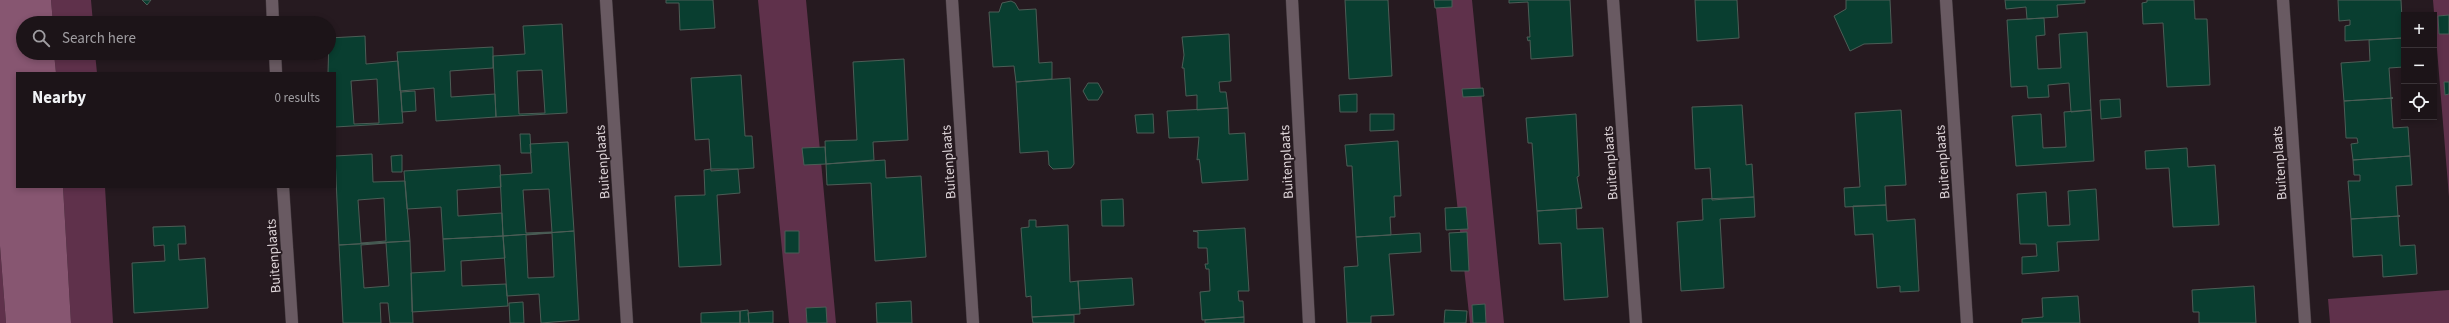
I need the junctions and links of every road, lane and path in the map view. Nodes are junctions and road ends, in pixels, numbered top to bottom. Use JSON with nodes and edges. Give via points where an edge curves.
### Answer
{"nodes":[{"id":1,"x":272,"y":0,"type":"edge"},
{"id":2,"x":606,"y":0,"type":"edge"},
{"id":3,"x":952,"y":0,"type":"edge"},
{"id":4,"x":1292,"y":0,"type":"edge"},
{"id":5,"x":1613,"y":0,"type":"edge"},
{"id":6,"x":1946,"y":0,"type":"edge"},
{"id":7,"x":2283,"y":0,"type":"edge"},
{"id":8,"x":273,"y":16,"type":"edge"},
{"id":9,"x":275,"y":60,"type":"edge"},
{"id":10,"x":276,"y":72,"type":"edge"},
{"id":11,"x":283,"y":188,"type":"edge"},
{"id":12,"x":292,"y":323,"type":"edge"},
{"id":13,"x":627,"y":323,"type":"edge"},
{"id":14,"x":973,"y":323,"type":"edge"},
{"id":15,"x":1309,"y":323,"type":"edge"},
{"id":16,"x":1636,"y":323,"type":"edge"},
{"id":17,"x":1967,"y":323,"type":"edge"},
{"id":18,"x":2305,"y":323,"type":"edge"}],
"edges":[{"from":1,"to":8,"type":"street"},
{"from":2,"to":13,"type":"street","name":"Buitenplaats"},
{"from":3,"to":14,"type":"street","name":"Buitenplaats"},
{"from":4,"to":15,"type":"street","name":"Buitenplaats"},
{"from":5,"to":16,"type":"street","name":"Buitenplaats"},
{"from":6,"to":17,"type":"street","name":"Buitenplaats"},
{"from":7,"to":18,"type":"street","name":"Buitenplaats"},
{"from":9,"to":10,"type":"street"},
{"from":11,"to":12,"type":"street","name":"Buitenplaats"}]}
